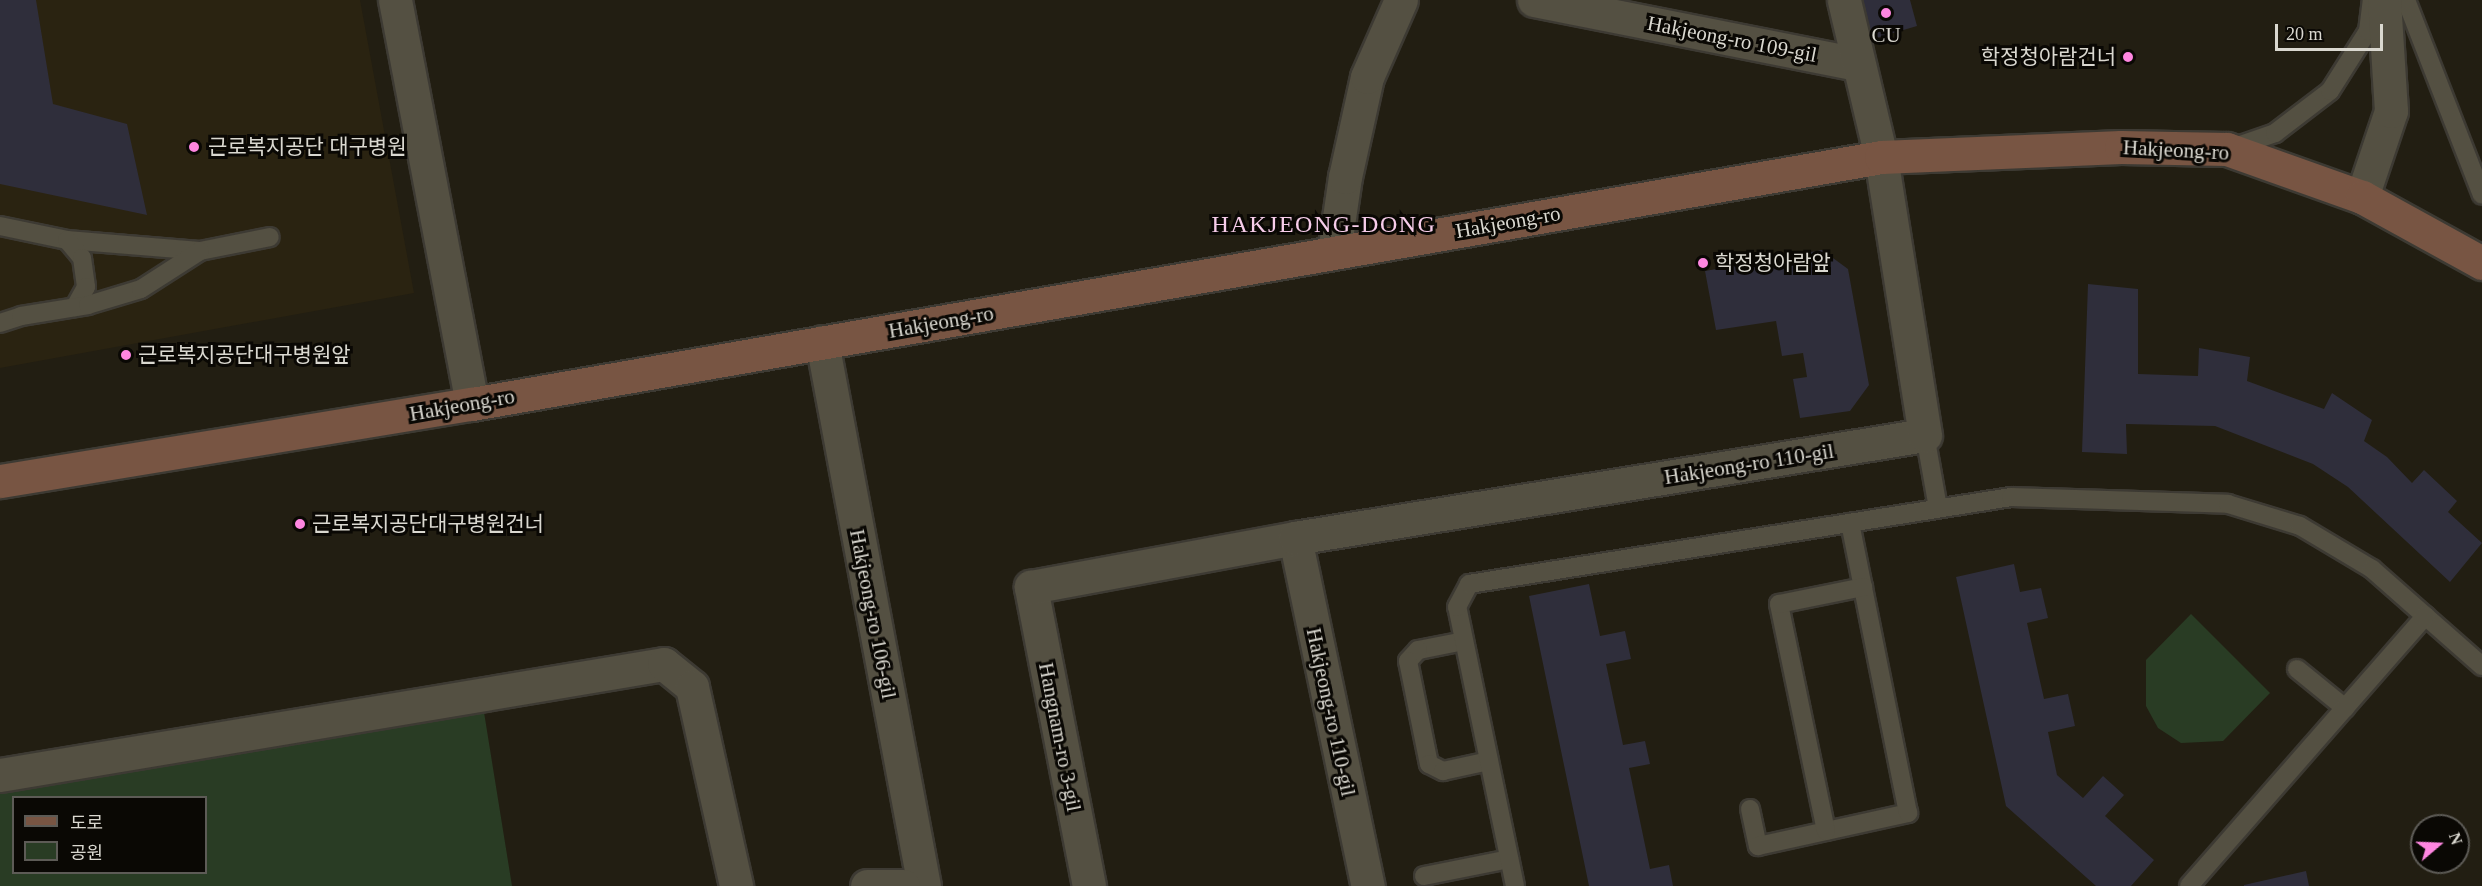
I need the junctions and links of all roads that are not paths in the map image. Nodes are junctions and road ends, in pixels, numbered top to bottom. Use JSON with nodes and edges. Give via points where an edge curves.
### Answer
{"nodes":[{"id":1,"x":395,"y":0,"type":"edge"},
{"id":2,"x":1401,"y":0,"type":"edge"},
{"id":3,"x":1534,"y":0,"type":"edge"},
{"id":4,"x":1844,"y":0,"type":"edge"},
{"id":5,"x":2372,"y":0,"type":"edge"},
{"id":6,"x":2384,"y":0,"type":"edge"},
{"id":7,"x":2406,"y":0,"type":"edge"},
{"id":8,"x":1858,"y":64,"type":"junction"},
{"id":9,"x":2227,"y":149,"type":"junction"},
{"id":10,"x":1881,"y":157,"type":"junction"},
{"id":11,"x":2482,"y":195,"type":"edge"},
{"id":12,"x":2362,"y":197,"type":"junction"},
{"id":13,"x":0,"y":226,"type":"edge"},
{"id":14,"x":270,"y":237,"type":"dead end"},
{"id":15,"x":67,"y":240,"type":"junction"},
{"id":16,"x":200,"y":251,"type":"junction"},
{"id":17,"x":1334,"y":252,"type":"junction"},
{"id":18,"x":2482,"y":263,"type":"edge"},
{"id":19,"x":75,"y":307,"type":"junction"},
{"id":20,"x":0,"y":323,"type":"edge"},
{"id":21,"x":822,"y":342,"type":"junction"},
{"id":22,"x":472,"y":404,"type":"junction"},
{"id":23,"x":1925,"y":435,"type":"junction"},
{"id":24,"x":0,"y":481,"type":"edge"},
{"id":25,"x":1938,"y":508,"type":"junction"},
{"id":26,"x":1850,"y":523,"type":"junction"},
{"id":27,"x":1295,"y":538,"type":"junction"},
{"id":28,"x":1031,"y":587,"type":"joint"},
{"id":29,"x":1863,"y":588,"type":"junction"},
{"id":30,"x":2425,"y":616,"type":"junction"},
{"id":31,"x":1464,"y":641,"type":"junction"},
{"id":32,"x":2482,"y":666,"type":"edge"},
{"id":33,"x":2297,"y":669,"type":"dead end"},
{"id":34,"x":2345,"y":708,"type":"junction"},
{"id":35,"x":1489,"y":761,"type":"junction"},
{"id":36,"x":0,"y":775,"type":"edge"},
{"id":37,"x":1750,"y":809,"type":"dead end"},
{"id":38,"x":1826,"y":831,"type":"junction"},
{"id":39,"x":1509,"y":859,"type":"junction"},
{"id":40,"x":1424,"y":876,"type":"dead end"},
{"id":41,"x":736,"y":886,"type":"edge"},
{"id":42,"x":867,"y":886,"type":"edge"},
{"id":43,"x":903,"y":886,"type":"edge"},
{"id":44,"x":924,"y":886,"type":"edge"},
{"id":45,"x":1089,"y":886,"type":"edge"},
{"id":46,"x":1368,"y":886,"type":"edge"},
{"id":47,"x":1515,"y":886,"type":"edge"},
{"id":48,"x":2189,"y":886,"type":"edge"}],
"edges":[{"from":1,"to":22,"type":"street"},
{"from":2,"to":17,"type":"street","via":[[1367,77],[1345,177]]},
{"from":3,"to":8,"type":"street","name":"Hakjeong-ro 109-gil"},
{"from":4,"to":8,"type":"street"},
{"from":5,"to":9,"type":"lane","via":[[2368,31],[2330,91],[2275,133]]},
{"from":6,"to":12,"type":"street","via":[[2391,111]]},
{"from":7,"to":11,"type":"lane"},
{"from":8,"to":10,"type":"street"},
{"from":9,"to":10,"type":"main road","name":"Hakjeong-ro","via":[[2121,147]]},
{"from":9,"to":12,"type":"main road","name":"Hakjeong-ro"},
{"from":10,"to":17,"type":"main road","name":"Hakjeong-ro"},
{"from":10,"to":23,"type":"street"},
{"from":12,"to":18,"type":"main road","name":"Hakjeong-ro"},
{"from":13,"to":15,"type":"lane"},
{"from":14,"to":16,"type":"lane"},
{"from":15,"to":16,"type":"lane"},
{"from":15,"to":19,"type":"lane","via":[[82,258],[86,286]]},
{"from":16,"to":19,"type":"lane","via":[[141,289]]},
{"from":17,"to":21,"type":"main road","name":"Hakjeong-ro"},
{"from":19,"to":20,"type":"lane"},
{"from":21,"to":22,"type":"main road","name":"Hakjeong-ro"},
{"from":21,"to":44,"type":"street","name":"Hakjeong-ro 106-gil"},
{"from":22,"to":24,"type":"main road","name":"Hakjeong-ro"},
{"from":23,"to":25,"type":"lane"},
{"from":23,"to":27,"type":"street","name":"Hakjeong-ro 110-gil"},
{"from":25,"to":26,"type":"lane"},
{"from":25,"to":30,"type":"lane","via":[[2011,497],[2228,504],[2300,526],[2372,569]]},
{"from":26,"to":29,"type":"lane"},
{"from":26,"to":31,"type":"lane","via":[[1469,584],[1457,607]]},
{"from":27,"to":28,"type":"street","name":"Hakjeong-ro 110-gil"},
{"from":27,"to":46,"type":"street","name":"Hakjeong-ro 110-gil"},
{"from":28,"to":45,"type":"street","name":"Hangnam-ro 3-gil"},
{"from":29,"to":38,"type":"lane","via":[[1908,813]]},
{"from":29,"to":38,"type":"lane","via":[[1779,604]]},
{"from":30,"to":32,"type":"lane"},
{"from":30,"to":34,"type":"lane"},
{"from":31,"to":35,"type":"lane"},
{"from":31,"to":35,"type":"lane","via":[[1418,650],[1408,661],[1429,764],[1443,771]]},
{"from":33,"to":34,"type":"lane"},
{"from":34,"to":48,"type":"lane"},
{"from":35,"to":39,"type":"lane"},
{"from":36,"to":41,"type":"street","via":[[664,664],[692,687]]},
{"from":37,"to":38,"type":"lane","via":[[1758,846]]},
{"from":39,"to":40,"type":"lane"},
{"from":39,"to":47,"type":"lane"},
{"from":42,"to":43,"type":"street"}]}
